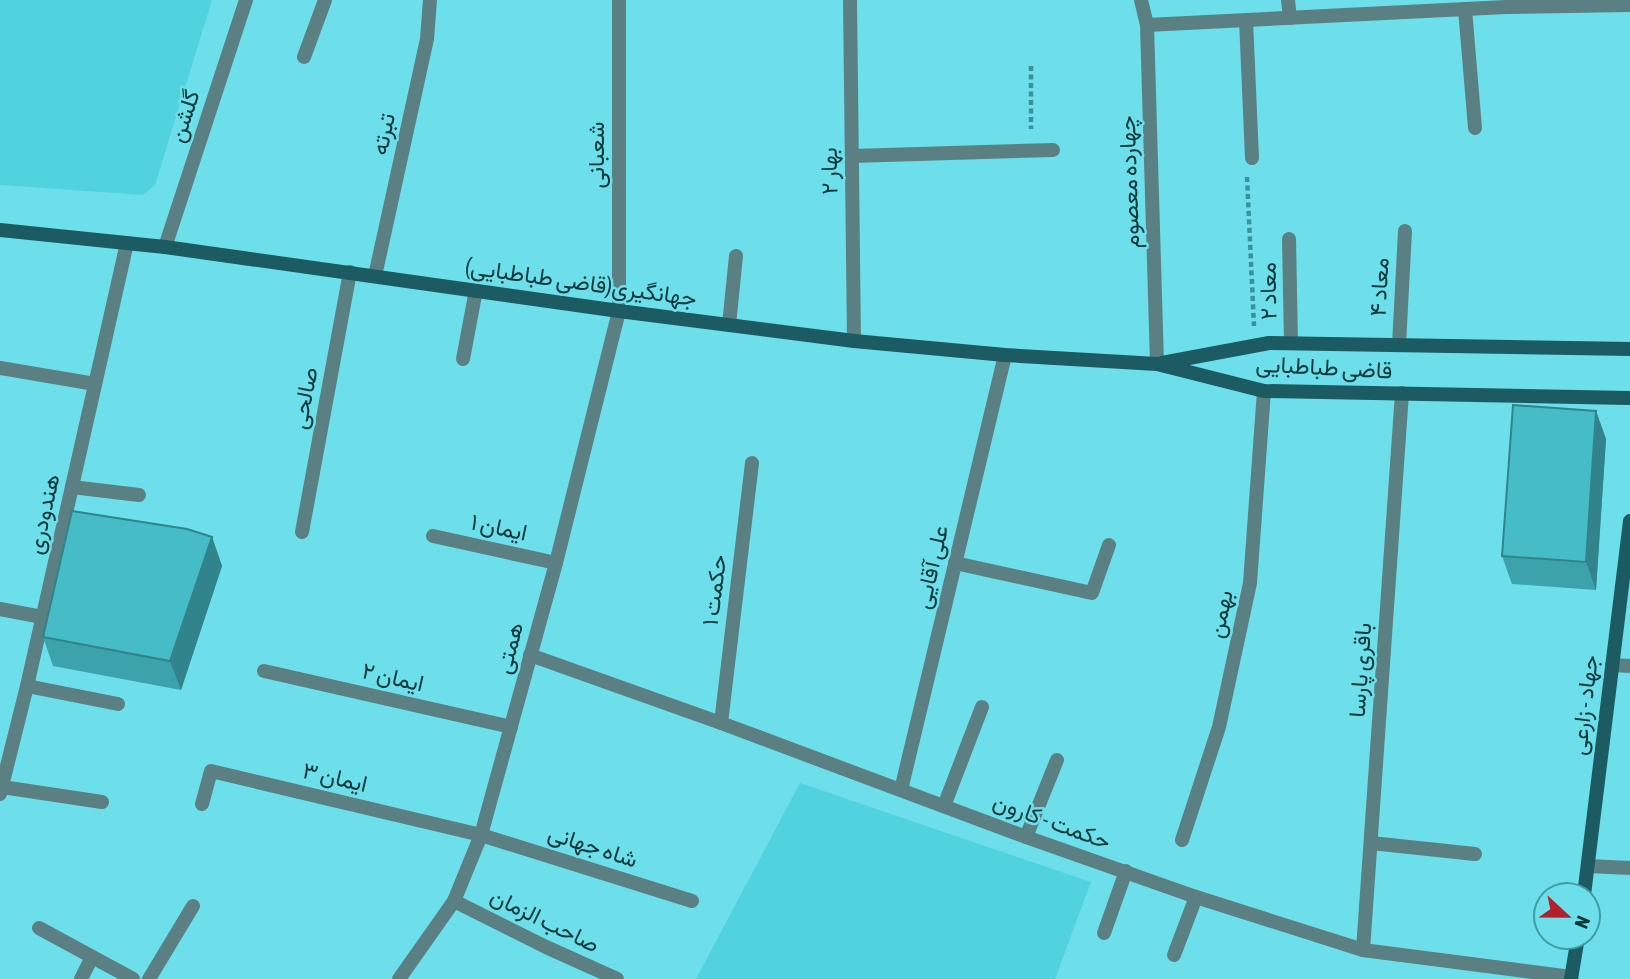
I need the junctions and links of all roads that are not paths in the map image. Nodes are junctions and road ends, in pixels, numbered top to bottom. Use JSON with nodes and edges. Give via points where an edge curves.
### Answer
{"nodes":[{"id":1,"x":246,"y":0,"type":"edge"},
{"id":2,"x":325,"y":0,"type":"edge"},
{"id":3,"x":430,"y":0,"type":"edge"},
{"id":4,"x":619,"y":0,"type":"edge"},
{"id":5,"x":850,"y":0,"type":"edge"},
{"id":6,"x":1141,"y":0,"type":"edge"},
{"id":7,"x":1288,"y":0,"type":"edge"},
{"id":8,"x":1505,"y":4,"type":"edge"},
{"id":9,"x":1630,"y":5,"type":"edge"},
{"id":10,"x":1465,"y":9,"type":"junction"},
{"id":11,"x":1290,"y":18,"type":"junction"},
{"id":12,"x":1246,"y":20,"type":"junction"},
{"id":13,"x":1147,"y":25,"type":"junction"},
{"id":14,"x":304,"y":57,"type":"dead end"},
{"id":15,"x":1475,"y":128,"type":"dead end"},
{"id":16,"x":1053,"y":150,"type":"dead end"},
{"id":17,"x":852,"y":156,"type":"junction"},
{"id":18,"x":1252,"y":158,"type":"road end"},
{"id":19,"x":0,"y":230,"type":"edge"},
{"id":20,"x":1405,"y":231,"type":"dead end"},
{"id":21,"x":1289,"y":239,"type":"dead end"},
{"id":22,"x":127,"y":243,"type":"junction"},
{"id":23,"x":165,"y":247,"type":"junction"},
{"id":24,"x":736,"y":256,"type":"dead end"},
{"id":25,"x":350,"y":272,"type":"junction"},
{"id":26,"x":375,"y":276,"type":"junction"},
{"id":27,"x":475,"y":290,"type":"junction"},
{"id":28,"x":619,"y":310,"type":"junction"},
{"id":29,"x":729,"y":325,"type":"junction"},
{"id":30,"x":854,"y":341,"type":"junction"},
{"id":31,"x":1292,"y":343,"type":"junction"},
{"id":32,"x":1399,"y":345,"type":"junction"},
{"id":33,"x":1630,"y":349,"type":"edge"},
{"id":34,"x":1005,"y":355,"type":"junction"},
{"id":35,"x":463,"y":359,"type":"dead end"},
{"id":36,"x":1157,"y":364,"type":"junction"},
{"id":37,"x":0,"y":368,"type":"edge"},
{"id":38,"x":95,"y":384,"type":"junction"},
{"id":39,"x":1264,"y":391,"type":"junction"},
{"id":40,"x":1402,"y":393,"type":"junction"},
{"id":41,"x":1630,"y":398,"type":"edge"},
{"id":42,"x":751,"y":463,"type":"dead end"},
{"id":43,"x":72,"y":487,"type":"junction"},
{"id":44,"x":139,"y":495,"type":"dead end"},
{"id":45,"x":1630,"y":520,"type":"edge"},
{"id":46,"x":302,"y":532,"type":"dead end"},
{"id":47,"x":433,"y":536,"type":"dead end"},
{"id":48,"x":1109,"y":545,"type":"dead end"},
{"id":49,"x":556,"y":563,"type":"junction"},
{"id":50,"x":955,"y":563,"type":"junction"},
{"id":51,"x":0,"y":609,"type":"edge"},
{"id":52,"x":42,"y":617,"type":"junction"},
{"id":53,"x":530,"y":655,"type":"junction"},
{"id":54,"x":1612,"y":665,"type":"junction"},
{"id":55,"x":1630,"y":666,"type":"edge"},
{"id":56,"x":264,"y":671,"type":"dead end"},
{"id":57,"x":27,"y":686,"type":"junction"},
{"id":58,"x":118,"y":704,"type":"dead end"},
{"id":59,"x":982,"y":707,"type":"dead end"},
{"id":60,"x":721,"y":723,"type":"junction"},
{"id":61,"x":511,"y":727,"type":"junction"},
{"id":62,"x":1057,"y":760,"type":"dead end"},
{"id":63,"x":901,"y":790,"type":"junction"},
{"id":64,"x":1,"y":791,"type":"edge"},
{"id":65,"x":102,"y":802,"type":"dead end"},
{"id":66,"x":202,"y":804,"type":"dead end"},
{"id":67,"x":944,"y":806,"type":"junction"},
{"id":68,"x":481,"y":835,"type":"junction"},
{"id":69,"x":1026,"y":837,"type":"junction"},
{"id":70,"x":1182,"y":840,"type":"dead end"},
{"id":71,"x":1371,"y":844,"type":"junction"},
{"id":72,"x":1475,"y":855,"type":"dead end"},
{"id":73,"x":1588,"y":866,"type":"junction"},
{"id":74,"x":1630,"y":867,"type":"edge"},
{"id":75,"x":1126,"y":871,"type":"junction"},
{"id":76,"x":1586,"y":881,"type":"edge"},
{"id":77,"x":1196,"y":897,"type":"junction"},
{"id":78,"x":454,"y":901,"type":"junction"},
{"id":79,"x":692,"y":901,"type":"dead end"},
{"id":80,"x":193,"y":906,"type":"dead end"},
{"id":81,"x":39,"y":928,"type":"dead end"},
{"id":82,"x":1104,"y":933,"type":"dead end"},
{"id":83,"x":1363,"y":950,"type":"junction"},
{"id":84,"x":1576,"y":951,"type":"edge"},
{"id":85,"x":1174,"y":954,"type":"dead end"},
{"id":86,"x":92,"y":957,"type":"junction"},
{"id":87,"x":1571,"y":978,"type":"edge"},
{"id":88,"x":81,"y":979,"type":"edge"},
{"id":89,"x":133,"y":979,"type":"edge"},
{"id":90,"x":149,"y":979,"type":"edge"},
{"id":91,"x":399,"y":979,"type":"edge"},
{"id":92,"x":617,"y":979,"type":"edge"}],
"edges":[{"from":1,"to":23,"type":"street","name":"گلشن"},
{"from":2,"to":14,"type":"street"},
{"from":3,"to":26,"type":"street","name":"تبرته","via":[[427,39]]},
{"from":4,"to":28,"type":"street","name":"شعبانی"},
{"from":5,"to":17,"type":"street","name":"بهار ۲"},
{"from":6,"to":13,"type":"street","name":"چهارده معصوم"},
{"from":7,"to":11,"type":"street"},
{"from":8,"to":9,"type":"street"},
{"from":8,"to":10,"type":"street"},
{"from":10,"to":11,"type":"street"},
{"from":10,"to":15,"type":"street"},
{"from":11,"to":12,"type":"street"},
{"from":12,"to":13,"type":"street"},
{"from":12,"to":18,"type":"street"},
{"from":13,"to":36,"type":"street","name":"چهارده معصوم"},
{"from":16,"to":17,"type":"street"},
{"from":17,"to":30,"type":"street","name":"بهار ۲"},
{"from":19,"to":22,"type":"street","name":"جهانگیری(قاضی طباطبایی)"},
{"from":20,"to":32,"type":"street","name":"معاد ۴"},
{"from":21,"to":31,"type":"street","name":"معاد ۲"},
{"from":22,"to":23,"type":"street","name":"جهانگیری(قاضی طباطبایی)"},
{"from":22,"to":38,"type":"street","name":"هندودری"},
{"from":23,"to":25,"type":"street","name":"جهانگیری(قاضی طباطبایی)"},
{"from":24,"to":29,"type":"street"},
{"from":25,"to":26,"type":"street","name":"جهانگیری(قاضی طباطبایی)"},
{"from":25,"to":46,"type":"street","name":"صالحی"},
{"from":26,"to":27,"type":"street","name":"جهانگیری(قاضی طباطبایی)"},
{"from":27,"to":28,"type":"street","name":"جهانگیری(قاضی طباطبایی)"},
{"from":27,"to":35,"type":"street"},
{"from":28,"to":29,"type":"street","name":"جهانگیری(قاضی طباطبایی)"},
{"from":28,"to":49,"type":"street","name":"همتی"},
{"from":29,"to":30,"type":"street","name":"جهانگیری(قاضی طباطبایی)"},
{"from":30,"to":34,"type":"street","name":"جهانگیری(قاضی طباطبایی)"},
{"from":31,"to":32,"type":"street","name":"قاضی طباطبایی"},
{"from":31,"to":36,"type":"street","name":"قاضی طباطبایی","via":[[1269,342]]},
{"from":32,"to":33,"type":"street","name":"قاضی طباطبایی"},
{"from":34,"to":36,"type":"street","name":"جهانگیری(قاضی طباطبایی)"},
{"from":34,"to":50,"type":"street","name":"علی آقایی"},
{"from":36,"to":39,"type":"street","name":"قاضی طباطبایی"},
{"from":37,"to":38,"type":"street"},
{"from":38,"to":43,"type":"street","name":"هندودری"},
{"from":39,"to":40,"type":"street","name":"قاضی طباطبایی"},
{"from":39,"to":70,"type":"street","name":"بهمن","via":[[1250,583],[1219,727]]},
{"from":40,"to":41,"type":"street","name":"قاضی طباطبایی"},
{"from":40,"to":71,"type":"street","name":"باقری پارسا"},
{"from":42,"to":60,"type":"street","name":"حکمت ۱"},
{"from":43,"to":44,"type":"street"},
{"from":43,"to":52,"type":"street","name":"هندودری"},
{"from":45,"to":54,"type":"street","name":"جهاد - زارعی"},
{"from":47,"to":49,"type":"street","name":"ایمان ۱"},
{"from":48,"to":50,"type":"street","via":[[1092,593]]},
{"from":49,"to":53,"type":"street","name":"همتی"},
{"from":50,"to":63,"type":"street","name":"علی آقایی"},
{"from":51,"to":52,"type":"street"},
{"from":52,"to":57,"type":"street","name":"هندودری"},
{"from":53,"to":60,"type":"street","name":"حکمت - کارون"},
{"from":53,"to":61,"type":"street","name":"همتی"},
{"from":54,"to":55,"type":"street"},
{"from":54,"to":73,"type":"street","name":"جهاد - زارعی"},
{"from":56,"to":61,"type":"street","name":"ایمان ۲"},
{"from":57,"to":58,"type":"street"},
{"from":57,"to":64,"type":"street","name":"هندودری"},
{"from":59,"to":67,"type":"street"},
{"from":60,"to":63,"type":"street","name":"حکمت - کارون"},
{"from":61,"to":68,"type":"street","name":"همتی"},
{"from":62,"to":69,"type":"street"},
{"from":63,"to":67,"type":"street","name":"حکمت - کارون"},
{"from":64,"to":65,"type":"street"},
{"from":66,"to":68,"type":"street","name":"ایمان ۳","via":[[211,771]]},
{"from":67,"to":69,"type":"street","name":"حکمت - کارون"},
{"from":68,"to":78,"type":"street","name":"همتی"},
{"from":68,"to":79,"type":"street","name":"شاه جهانی"},
{"from":69,"to":75,"type":"street","name":"حکمت - کارون"},
{"from":71,"to":72,"type":"street"},
{"from":71,"to":83,"type":"street","name":"باقری پارسا"},
{"from":73,"to":74,"type":"street"},
{"from":73,"to":76,"type":"street","name":"جهاد - زارعی"},
{"from":75,"to":77,"type":"street","name":"حکمت - کارون"},
{"from":75,"to":82,"type":"street"},
{"from":77,"to":83,"type":"street","name":"حکمت - کارون"},
{"from":77,"to":85,"type":"street"},
{"from":78,"to":91,"type":"street","name":"همتی"},
{"from":78,"to":92,"type":"street","name":"صاحب الزمان"},
{"from":80,"to":90,"type":"street"},
{"from":81,"to":86,"type":"street"},
{"from":83,"to":87,"type":"street","name":"حکمت - کارون"},
{"from":84,"to":87,"type":"street"},
{"from":86,"to":88,"type":"street"},
{"from":86,"to":89,"type":"street"}]}
